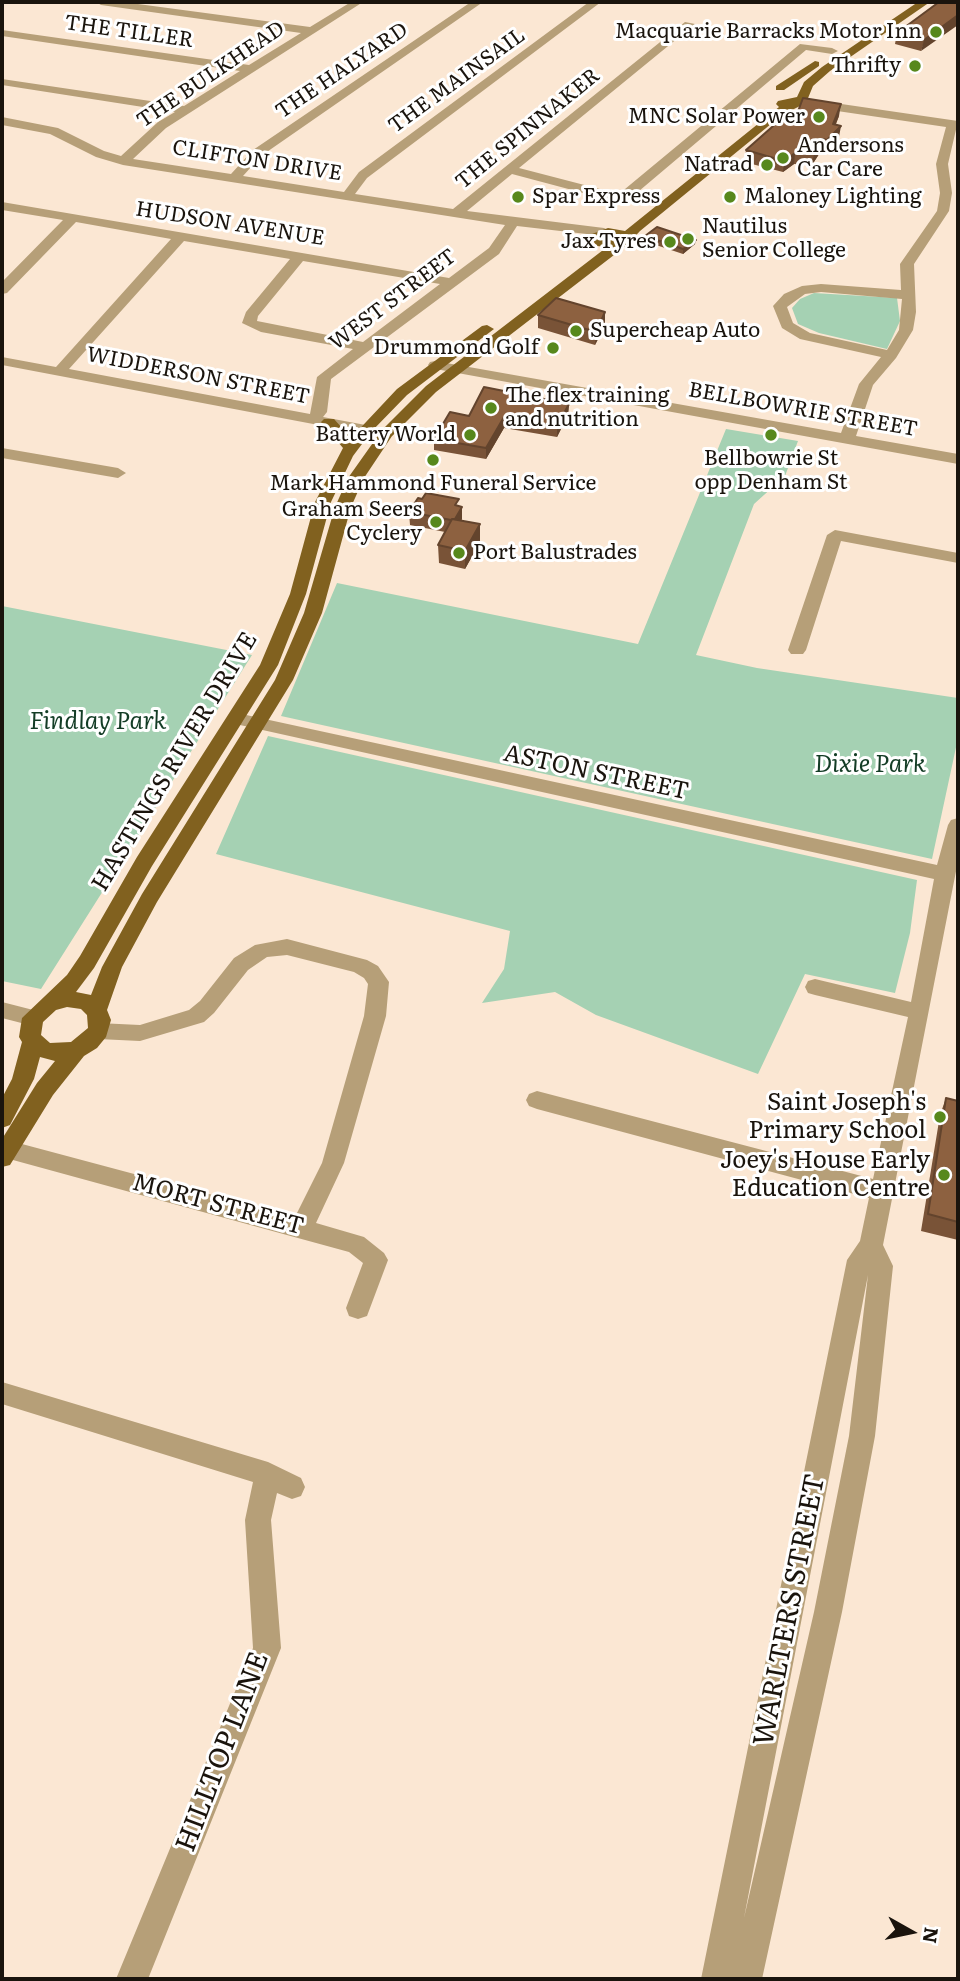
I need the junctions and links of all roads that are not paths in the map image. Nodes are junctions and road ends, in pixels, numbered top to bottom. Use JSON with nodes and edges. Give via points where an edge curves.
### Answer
{"nodes":[{"id":1,"x":101,"y":2,"type":"edge"},
{"id":2,"x":358,"y":2,"type":"edge"},
{"id":3,"x":478,"y":2,"type":"edge"},
{"id":4,"x":596,"y":2,"type":"edge"},
{"id":5,"x":908,"y":2,"type":"edge"},
{"id":6,"x":925,"y":2,"type":"edge"},
{"id":7,"x":689,"y":24,"type":"dead end"},
{"id":8,"x":312,"y":31,"type":"junction"},
{"id":9,"x":2,"y":33,"type":"edge"},
{"id":10,"x":832,"y":51,"type":"junction"},
{"id":11,"x":251,"y":69,"type":"junction"},
{"id":12,"x":2,"y":82,"type":"edge"},
{"id":13,"x":780,"y":88,"type":"junction"},
{"id":14,"x":768,"y":98,"type":"junction"},
{"id":15,"x":799,"y":100,"type":"junction"},
{"id":16,"x":185,"y":110,"type":"junction"},
{"id":17,"x":2,"y":121,"type":"edge"},
{"id":18,"x":956,"y":125,"type":"edge"},
{"id":19,"x":124,"y":161,"type":"junction"},
{"id":20,"x":509,"y":169,"type":"junction"},
{"id":21,"x":233,"y":178,"type":"junction"},
{"id":22,"x":347,"y":196,"type":"junction"},
{"id":23,"x":2,"y":206,"type":"edge"},
{"id":24,"x":456,"y":213,"type":"junction"},
{"id":25,"x":72,"y":219,"type":"junction"},
{"id":26,"x":513,"y":222,"type":"junction"},
{"id":27,"x":602,"y":236,"type":"junction"},
{"id":28,"x":180,"y":237,"type":"junction"},
{"id":29,"x":622,"y":241,"type":"junction"},
{"id":30,"x":299,"y":257,"type":"junction"},
{"id":31,"x":451,"y":282,"type":"junction"},
{"id":32,"x":2,"y":290,"type":"edge"},
{"id":33,"x":906,"y":295,"type":"junction"},
{"id":34,"x":363,"y":346,"type":"junction"},
{"id":35,"x":891,"y":355,"type":"junction"},
{"id":36,"x":2,"y":360,"type":"edge"},
{"id":37,"x":435,"y":365,"type":"junction"},
{"id":38,"x":60,"y":371,"type":"junction"},
{"id":39,"x":455,"y":371,"type":"junction"},
{"id":40,"x":322,"y":421,"type":"junction"},
{"id":41,"x":366,"y":429,"type":"junction"},
{"id":42,"x":387,"y":433,"type":"junction"},
{"id":43,"x":847,"y":439,"type":"junction"},
{"id":44,"x":351,"y":448,"type":"junction"},
{"id":45,"x":2,"y":453,"type":"edge"},
{"id":46,"x":958,"y":459,"type":"edge"},
{"id":47,"x":118,"y":473,"type":"dead end"},
{"id":48,"x":958,"y":558,"type":"edge"},
{"id":49,"x":797,"y":650,"type":"dead end"},
{"id":50,"x":237,"y":719,"type":"junction"},
{"id":51,"x":259,"y":724,"type":"junction"},
{"id":52,"x":958,"y":825,"type":"edge"},
{"id":53,"x":945,"y":874,"type":"junction"},
{"id":54,"x":815,"y":987,"type":"dead end"},
{"id":55,"x":53,"y":1002,"type":"junction"},
{"id":56,"x":2,"y":1010,"type":"edge"},
{"id":57,"x":920,"y":1012,"type":"junction"},
{"id":58,"x":33,"y":1018,"type":"junction"},
{"id":59,"x":97,"y":1021,"type":"junction"},
{"id":60,"x":33,"y":1042,"type":"junction"},
{"id":61,"x":76,"y":1050,"type":"junction"},
{"id":62,"x":537,"y":1100,"type":"dead end"},
{"id":63,"x":2,"y":1119,"type":"edge"},
{"id":64,"x":5,"y":1154,"type":"edge"},
{"id":65,"x":881,"y":1191,"type":"junction"},
{"id":66,"x":302,"y":1228,"type":"junction"},
{"id":67,"x":871,"y":1245,"type":"junction"},
{"id":68,"x":358,"y":1308,"type":"dead end"},
{"id":69,"x":2,"y":1393,"type":"edge"},
{"id":70,"x":132,"y":1979,"type":"edge"},
{"id":71,"x":716,"y":1979,"type":"edge"},
{"id":72,"x":746,"y":1979,"type":"edge"}],
"edges":[{"from":1,"to":8,"type":"street"},
{"from":2,"to":8,"type":"street","name":"THE BULKHEAD"},
{"from":3,"to":21,"type":"street","name":"THE HALYARD","via":[[257,153]]},
{"from":4,"to":22,"type":"street","name":"THE MAINSAIL","via":[[363,175]]},
{"from":5,"to":10,"type":"main road"},
{"from":6,"to":15,"type":"main road","name":"HASTINGS RIVER DRIVE","via":[[840,58],[808,84]]},
{"from":7,"to":20,"type":"street","name":"THE SPINNAKER"},
{"from":8,"to":11,"type":"street","name":"THE BULKHEAD"},
{"from":9,"to":11,"type":"street","name":"THE TILLER"},
{"from":10,"to":13,"type":"main road"},
{"from":10,"to":20,"type":"street","via":[[804,46],[621,199]]},
{"from":11,"to":16,"type":"street","name":"THE BULKHEAD"},
{"from":12,"to":16,"type":"street"},
{"from":13,"to":14,"type":"main road","name":"HASTINGS RIVER DRIVE","via":[[770,90]]},
{"from":13,"to":15,"type":"main road","via":[[797,91]]},
{"from":14,"to":15,"type":"main road"},
{"from":14,"to":27,"type":"main road","name":"HASTINGS RIVER DRIVE","via":[[764,109]]},
{"from":15,"to":18,"type":"street"},
{"from":15,"to":29,"type":"main road","name":"HASTINGS RIVER DRIVE","via":[[778,112]]},
{"from":16,"to":19,"type":"street","name":"THE BULKHEAD"},
{"from":17,"to":19,"type":"street","name":"CLIFTON DRIVE","via":[[54,131]]},
{"from":18,"to":33,"type":"street","via":[[942,164],[943,211],[907,264]]},
{"from":19,"to":21,"type":"street","name":"CLIFTON DRIVE"},
{"from":20,"to":24,"type":"street","name":"THE SPINNAKER"},
{"from":21,"to":22,"type":"street","name":"CLIFTON DRIVE"},
{"from":22,"to":24,"type":"street","name":"CLIFTON DRIVE"},
{"from":23,"to":25,"type":"street","name":"HUDSON AVENUE"},
{"from":24,"to":26,"type":"street","name":"CLIFTON DRIVE"},
{"from":25,"to":28,"type":"street","name":"HUDSON AVENUE"},
{"from":25,"to":32,"type":"street"},
{"from":26,"to":27,"type":"street","name":"CLIFTON DRIVE"},
{"from":26,"to":31,"type":"street","name":"WEST STREET","via":[[494,251]]},
{"from":27,"to":29,"type":"main road","via":[[607,244]]},
{"from":27,"to":37,"type":"main road","name":"HASTINGS RIVER DRIVE"},
{"from":28,"to":30,"type":"street","name":"HUDSON AVENUE"},
{"from":28,"to":38,"type":"street"},
{"from":29,"to":39,"type":"main road","name":"HASTINGS RIVER DRIVE"},
{"from":30,"to":31,"type":"street","name":"HUDSON AVENUE"},
{"from":30,"to":34,"type":"street","via":[[249,323]]},
{"from":31,"to":34,"type":"street","name":"WEST STREET"},
{"from":33,"to":35,"type":"street","via":[[906,330]]},
{"from":33,"to":35,"type":"street","via":[[821,288],[802,290],[780,306],[787,325],[805,336]]},
{"from":34,"to":40,"type":"street","name":"WEST STREET","via":[[324,377]]},
{"from":35,"to":43,"type":"street","via":[[866,384]]},
{"from":36,"to":38,"type":"street","name":"WIDDERSON STREET"},
{"from":37,"to":39,"type":"street","name":"BELLBOWRIE STREET"},
{"from":37,"to":41,"type":"main road","name":"HASTINGS RIVER DRIVE"},
{"from":38,"to":40,"type":"street","name":"WIDDERSON STREET"},
{"from":39,"to":42,"type":"main road","name":"HASTINGS RIVER DRIVE"},
{"from":39,"to":43,"type":"street","name":"BELLBOWRIE STREET"},
{"from":40,"to":41,"type":"street","name":"WIDDERSON STREET"},
{"from":40,"to":44,"type":"main road"},
{"from":41,"to":42,"type":"street","name":"WIDDERSON STREET"},
{"from":41,"to":44,"type":"main road","name":"HASTINGS RIVER DRIVE"},
{"from":42,"to":51,"type":"main road","name":"HASTINGS RIVER DRIVE","via":[[356,478],[343,507],[313,613]]},
{"from":43,"to":46,"type":"street","name":"BELLBOWRIE STREET"},
{"from":44,"to":50,"type":"main road","name":"HASTINGS RIVER DRIVE","via":[[323,502],[284,631]]},
{"from":45,"to":47,"type":"street"},
{"from":48,"to":49,"type":"street","via":[[835,535]]},
{"from":50,"to":51,"type":"street","name":"ASTON STREET"},
{"from":50,"to":55,"type":"main road","name":"HASTINGS RIVER DRIVE","via":[[144,862],[88,961]]},
{"from":51,"to":53,"type":"street","name":"ASTON STREET"},
{"from":51,"to":59,"type":"main road","name":"HASTINGS RIVER DRIVE","via":[[149,899],[112,967]]},
{"from":52,"to":53,"type":"street","name":"WARLTERS STREET"},
{"from":53,"to":57,"type":"street","name":"WARLTERS STREET"},
{"from":54,"to":57,"type":"street"},
{"from":55,"to":58,"type":"main road"},
{"from":55,"to":59,"type":"main road","via":[[81,1000]]},
{"from":56,"to":58,"type":"street"},
{"from":57,"to":65,"type":"street","name":"WARLTERS STREET"},
{"from":58,"to":60,"type":"main road","via":[[29,1031]]},
{"from":59,"to":61,"type":"main road","via":[[89,1042]]},
{"from":59,"to":66,"type":"street","via":[[141,1033],[196,1016],[241,964],[262,950],[287,947],[372,972],[379,982],[374,1016],[334,1163]]},
{"from":60,"to":61,"type":"main road","via":[[52,1053]]},
{"from":60,"to":63,"type":"main road","via":[[23,1079]]},
{"from":61,"to":64,"type":"main road","via":[[45,1089]]},
{"from":62,"to":65,"type":"street"},
{"from":64,"to":66,"type":"street","name":"MORT STREET"},
{"from":65,"to":67,"type":"street","name":"WARLTERS STREET"},
{"from":66,"to":68,"type":"street","name":"MORT STREET","via":[[356,1244],[376,1260]]},
{"from":67,"to":71,"type":"street","name":"WARLTERS STREET","via":[[859,1260]]},
{"from":67,"to":72,"type":"street","name":"WARLTERS STREET","via":[[881,1265],[862,1436],[828,1612]]},
{"from":69,"to":70,"type":"street","name":"HILLTOP LANE","via":[[280,1481],[258,1520],[267,1648]]}]}
